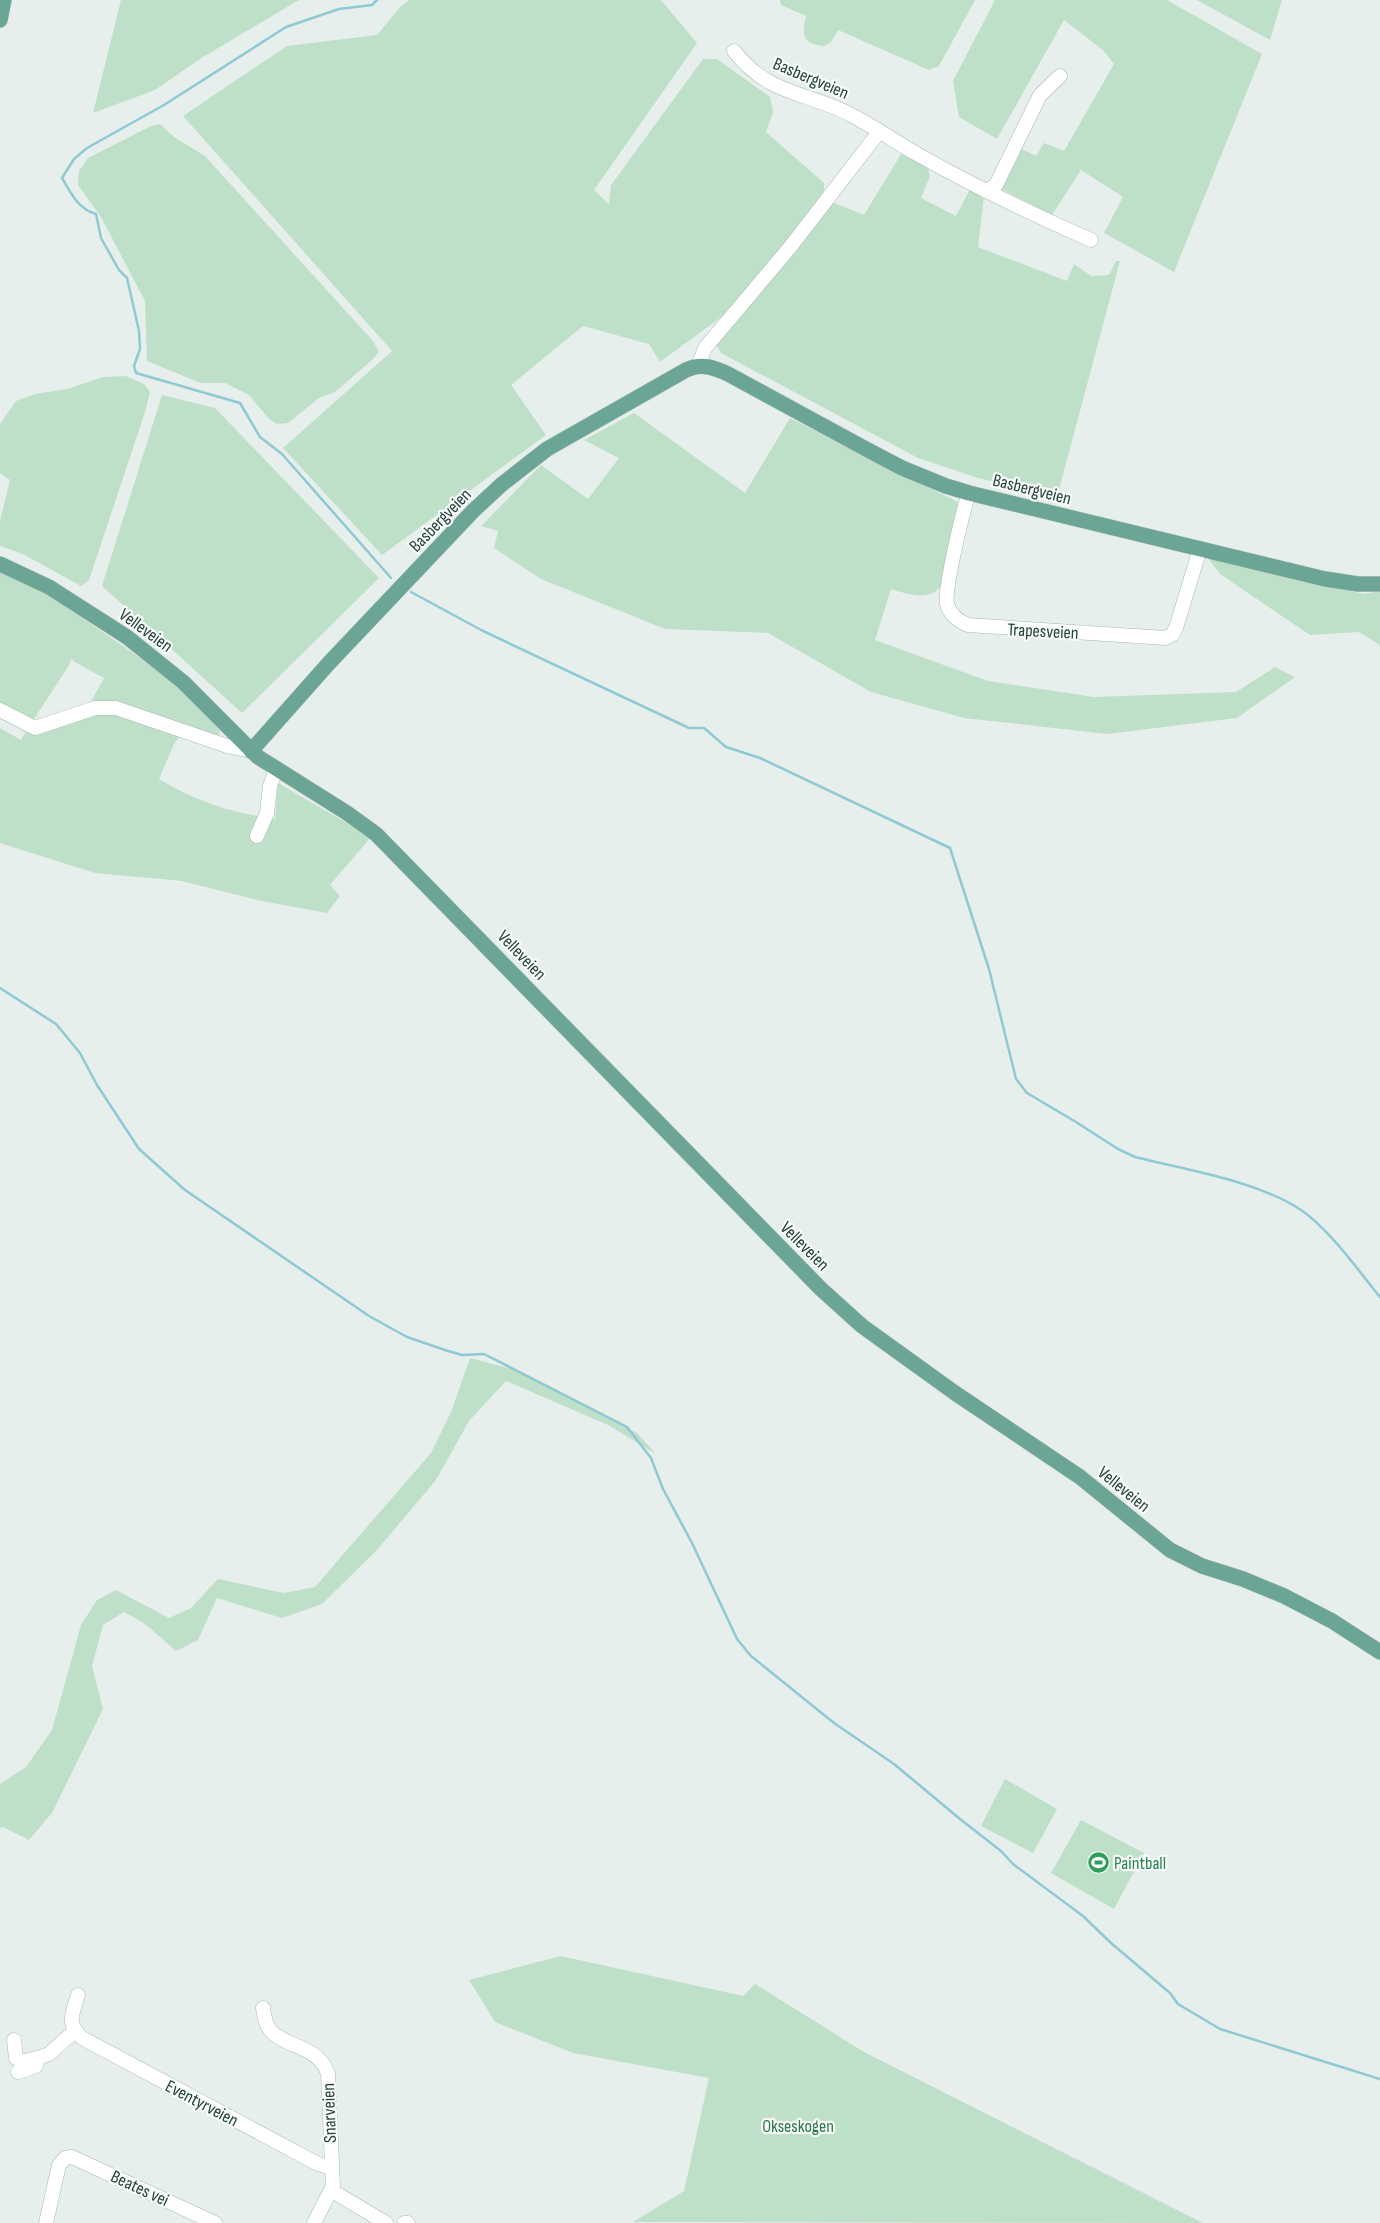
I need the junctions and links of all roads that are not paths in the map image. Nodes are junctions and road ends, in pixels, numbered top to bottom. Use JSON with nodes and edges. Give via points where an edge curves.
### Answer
{"nodes":[{"id":1,"x":4,"y":0,"type":"edge"},
{"id":2,"x":0,"y":20,"type":"edge"},
{"id":3,"x":734,"y":51,"type":"dead end"},
{"id":4,"x":1060,"y":76,"type":"dead end"},
{"id":5,"x":880,"y":132,"type":"junction"},
{"id":6,"x":986,"y":191,"type":"junction"},
{"id":7,"x":1091,"y":240,"type":"dead end"},
{"id":8,"x":698,"y":366,"type":"junction"},
{"id":9,"x":970,"y":493,"type":"junction"},
{"id":10,"x":1200,"y":549,"type":"junction"},
{"id":11,"x":0,"y":564,"type":"edge"},
{"id":12,"x":1380,"y":584,"type":"edge"},
{"id":13,"x":0,"y":710,"type":"edge"},
{"id":14,"x":251,"y":751,"type":"junction"},
{"id":15,"x":276,"y":769,"type":"junction"},
{"id":16,"x":257,"y":836,"type":"dead end"},
{"id":17,"x":1380,"y":1652,"type":"edge"},
{"id":18,"x":78,"y":1995,"type":"dead end"},
{"id":19,"x":264,"y":2008,"type":"dead end"},
{"id":20,"x":74,"y":2031,"type":"junction"},
{"id":21,"x":14,"y":2040,"type":"dead end"},
{"id":22,"x":38,"y":2058,"type":"junction"},
{"id":23,"x":18,"y":2072,"type":"dead end"},
{"id":24,"x":332,"y":2168,"type":"junction"},
{"id":25,"x":332,"y":2191,"type":"junction"},
{"id":26,"x":46,"y":2223,"type":"edge"},
{"id":27,"x":215,"y":2223,"type":"edge"},
{"id":28,"x":314,"y":2223,"type":"edge"},
{"id":29,"x":386,"y":2223,"type":"edge"},
{"id":30,"x":404,"y":2223,"type":"edge"},
{"id":31,"x":408,"y":2223,"type":"edge"}],
"edges":[{"from":1,"to":2,"type":"main road"},
{"from":3,"to":5,"type":"street","name":"Basbergveien","via":[[770,84],[854,116]]},
{"from":4,"to":6,"type":"street","via":[[1040,95],[996,185]]},
{"from":5,"to":6,"type":"street","name":"Basbergveien"},
{"from":5,"to":8,"type":"street","via":[[791,246],[705,348]]},
{"from":6,"to":7,"type":"street","name":"Basbergveien"},
{"from":8,"to":9,"type":"main road","name":"Basbergveien","via":[[712,367],[728,374],[902,468]]},
{"from":8,"to":14,"type":"main road","name":"Basbergveien","via":[[548,449],[501,485],[329,663]]},
{"from":9,"to":10,"type":"main road","name":"Basbergveien"},
{"from":9,"to":10,"type":"street","name":"Trapesveien","via":[[946,596],[952,614],[968,625],[1166,638],[1176,628]]},
{"from":10,"to":12,"type":"main road","name":"Basbergveien","via":[[1347,583]]},
{"from":11,"to":14,"type":"main road","name":"Velleveien","via":[[49,587],[158,660]]},
{"from":13,"to":14,"type":"street","name":"Velleveien","via":[[35,728],[95,708],[116,708],[227,746]]},
{"from":14,"to":15,"type":"main road","name":"Velleveien"},
{"from":15,"to":16,"type":"street","via":[[267,813]]},
{"from":15,"to":17,"type":"main road","name":"Velleveien","via":[[366,827],[403,860],[821,1289],[862,1326],[1080,1477],[1175,1553],[1284,1596],[1332,1621]]},
{"from":18,"to":20,"type":"street","via":[[72,2017]]},
{"from":19,"to":24,"type":"street","name":"Snarveien","via":[[267,2025],[272,2032],[313,2054],[326,2067]]},
{"from":20,"to":22,"type":"street","via":[[49,2054]]},
{"from":20,"to":24,"type":"street","name":"Eventyrveien","via":[[236,2121],[318,2164]]},
{"from":21,"to":22,"type":"street","via":[[16,2058],[22,2062]]},
{"from":22,"to":23,"type":"street","via":[[36,2066]]},
{"from":24,"to":25,"type":"street","name":"Snarveien"},
{"from":25,"to":28,"type":"street","name":"Snarveien"},
{"from":25,"to":29,"type":"street"},
{"from":26,"to":27,"type":"street","name":"Beates vei","via":[[59,2165],[65,2158],[72,2157]]},
{"from":30,"to":31,"type":"street"}]}
